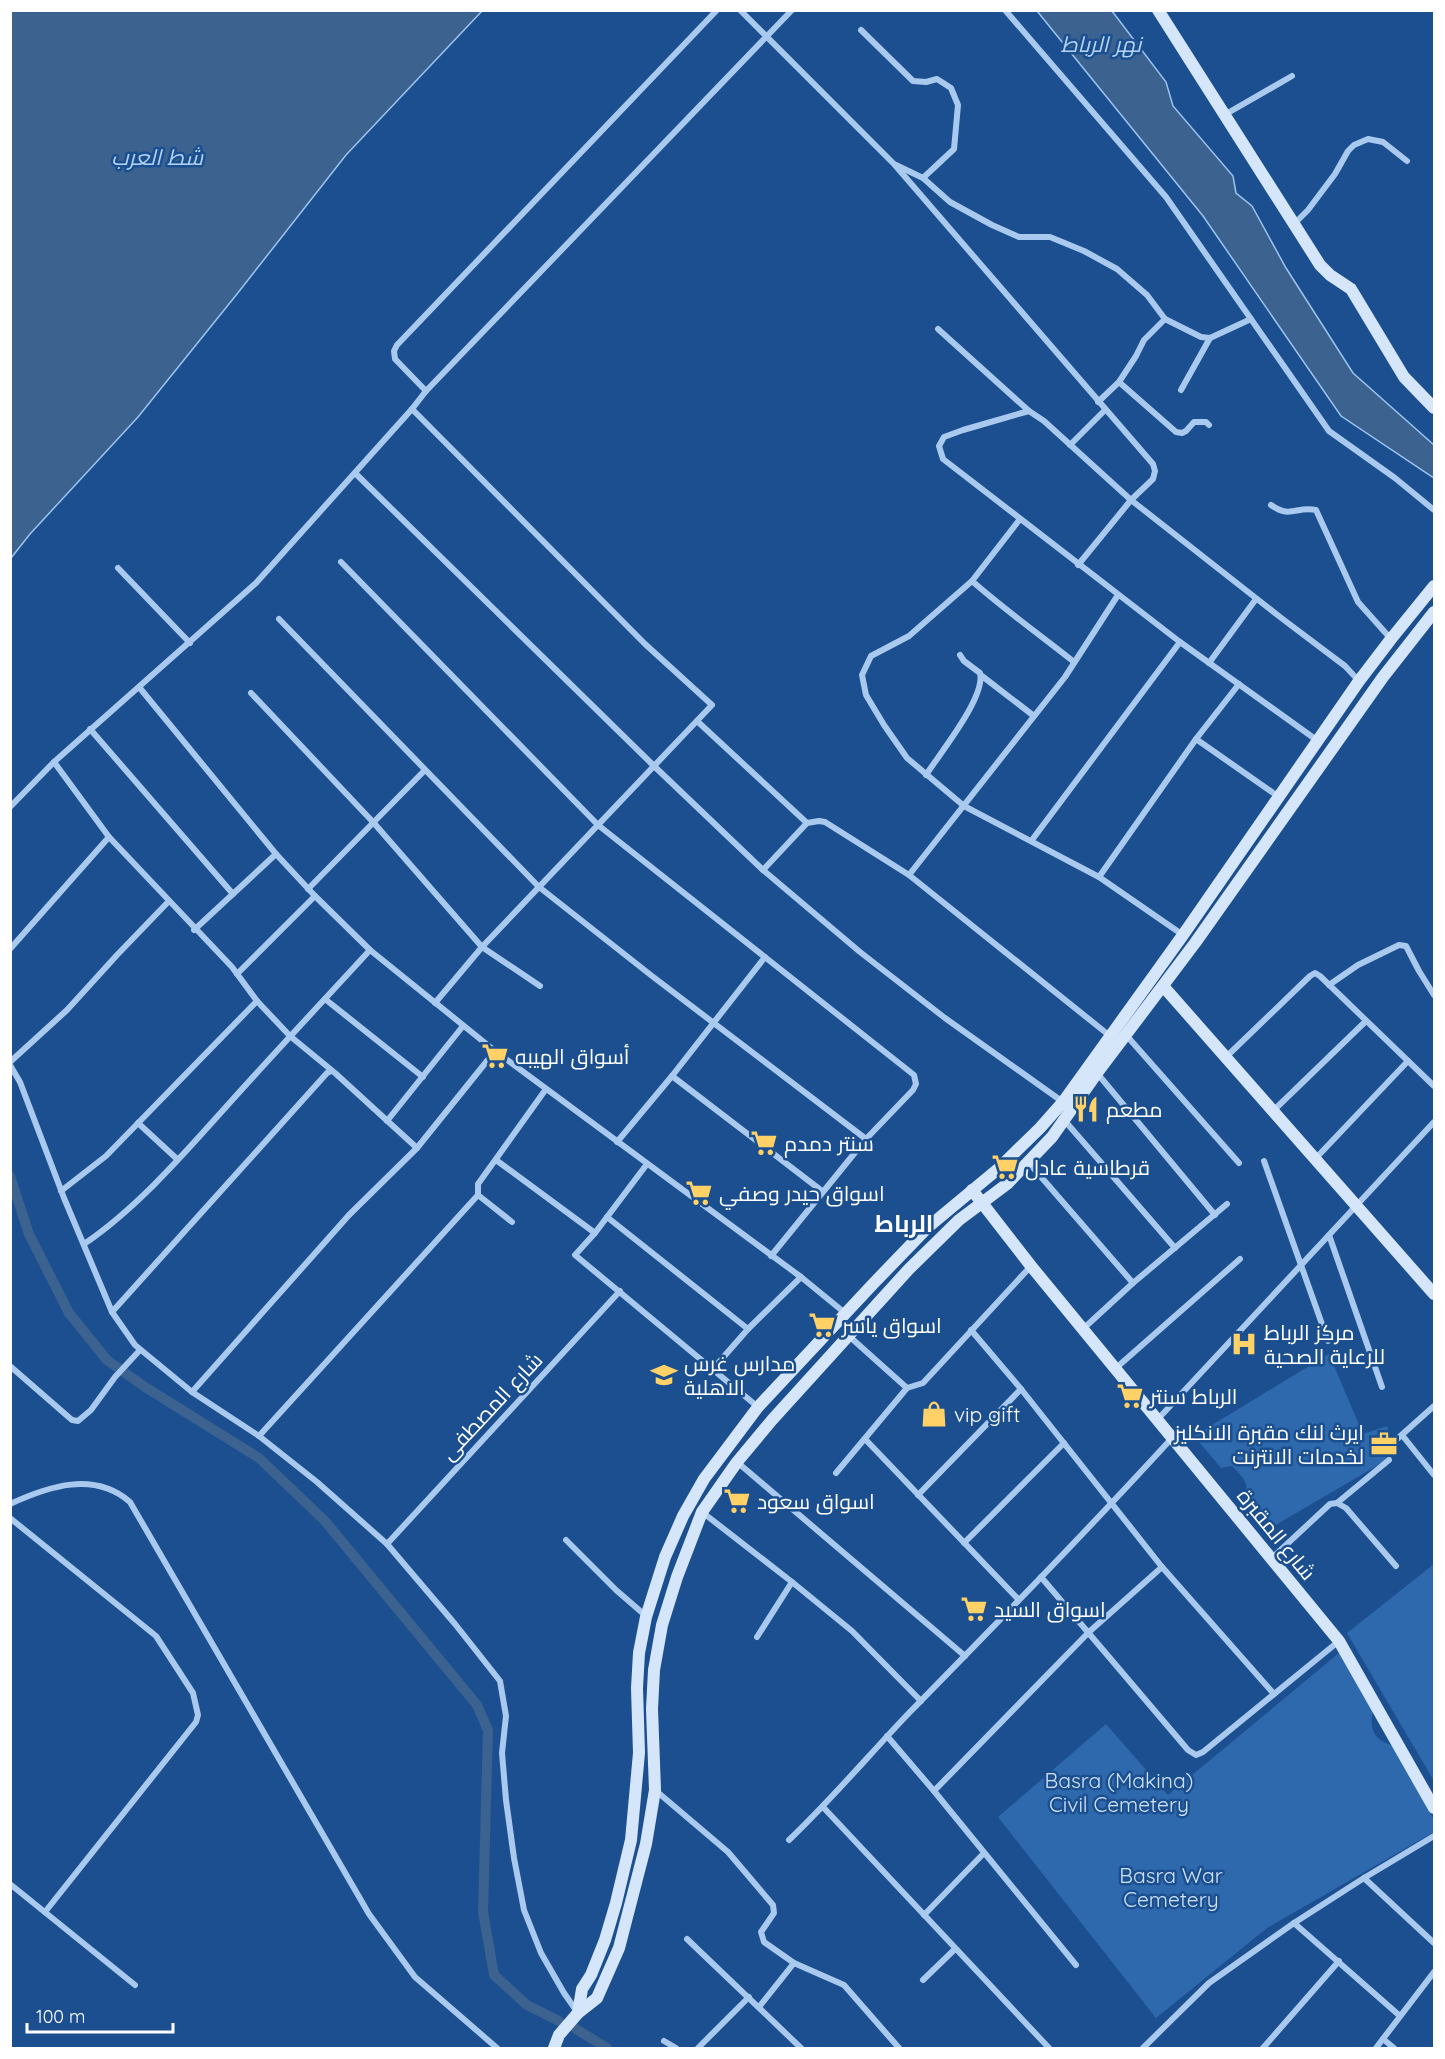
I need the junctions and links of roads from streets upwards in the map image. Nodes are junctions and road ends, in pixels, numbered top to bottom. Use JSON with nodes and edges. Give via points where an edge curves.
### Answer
{"nodes":[{"id":1,"x":717,"y":10,"type":"edge"},
{"id":2,"x":740,"y":10,"type":"edge"},
{"id":3,"x":792,"y":10,"type":"edge"},
{"id":4,"x":1005,"y":10,"type":"edge"},
{"id":5,"x":1160,"y":11,"type":"edge"},
{"id":6,"x":861,"y":30,"type":"dead end"},
{"id":7,"x":766,"y":37,"type":"junction"},
{"id":8,"x":1292,"y":76,"type":"dead end"},
{"id":9,"x":1226,"y":114,"type":"junction"},
{"id":10,"x":1407,"y":161,"type":"dead end"},
{"id":11,"x":894,"y":164,"type":"junction"},
{"id":12,"x":923,"y":178,"type":"junction"},
{"id":13,"x":1295,"y":223,"type":"junction"},
{"id":14,"x":1165,"y":318,"type":"junction"},
{"id":15,"x":1251,"y":319,"type":"junction"},
{"id":16,"x":938,"y":329,"type":"dead end"},
{"id":17,"x":1210,"y":338,"type":"junction"},
{"id":18,"x":1119,"y":382,"type":"junction"},
{"id":19,"x":1181,"y":390,"type":"dead end"},
{"id":20,"x":426,"y":391,"type":"junction"},
{"id":21,"x":1098,"y":402,"type":"junction"},
{"id":22,"x":1434,"y":408,"type":"edge"},
{"id":23,"x":412,"y":410,"type":"junction"},
{"id":24,"x":1105,"y":410,"type":"junction"},
{"id":25,"x":1029,"y":411,"type":"junction"},
{"id":26,"x":1209,"y":425,"type":"dead end"},
{"id":27,"x":1071,"y":445,"type":"junction"},
{"id":28,"x":355,"y":473,"type":"junction"},
{"id":29,"x":1131,"y":500,"type":"junction"},
{"id":30,"x":1270,"y":505,"type":"dead end"},
{"id":31,"x":1434,"y":510,"type":"edge"},
{"id":32,"x":1020,"y":519,"type":"junction"},
{"id":33,"x":341,"y":562,"type":"dead end"},
{"id":34,"x":1078,"y":565,"type":"junction"},
{"id":35,"x":118,"y":568,"type":"dead end"},
{"id":36,"x":972,"y":581,"type":"junction"},
{"id":37,"x":1434,"y":586,"type":"edge"},
{"id":38,"x":1118,"y":595,"type":"junction"},
{"id":39,"x":1256,"y":599,"type":"junction"},
{"id":40,"x":1434,"y":614,"type":"edge"},
{"id":41,"x":279,"y":619,"type":"dead end"},
{"id":42,"x":1391,"y":639,"type":"junction"},
{"id":43,"x":1180,"y":642,"type":"junction"},
{"id":44,"x":190,"y":643,"type":"junction"},
{"id":45,"x":960,"y":655,"type":"dead end"},
{"id":46,"x":1074,"y":662,"type":"junction"},
{"id":47,"x":1209,"y":663,"type":"junction"},
{"id":48,"x":981,"y":676,"type":"junction"},
{"id":49,"x":1359,"y":681,"type":"junction"},
{"id":50,"x":1239,"y":684,"type":"junction"},
{"id":51,"x":139,"y":687,"type":"junction"},
{"id":52,"x":251,"y":693,"type":"dead end"},
{"id":53,"x":1034,"y":716,"type":"junction"},
{"id":54,"x":697,"y":721,"type":"junction"},
{"id":55,"x":90,"y":729,"type":"junction"},
{"id":56,"x":1196,"y":739,"type":"junction"},
{"id":57,"x":1319,"y":742,"type":"junction"},
{"id":58,"x":54,"y":762,"type":"junction"},
{"id":59,"x":654,"y":766,"type":"junction"},
{"id":60,"x":425,"y":770,"type":"junction"},
{"id":61,"x":926,"y":775,"type":"junction"},
{"id":62,"x":1279,"y":796,"type":"junction"},
{"id":63,"x":964,"y":806,"type":"junction"},
{"id":64,"x":10,"y":807,"type":"edge"},
{"id":65,"x":373,"y":822,"type":"junction"},
{"id":66,"x":807,"y":823,"type":"junction"},
{"id":67,"x":598,"y":825,"type":"junction"},
{"id":68,"x":109,"y":837,"type":"junction"},
{"id":69,"x":1032,"y":840,"type":"junction"},
{"id":70,"x":276,"y":854,"type":"junction"},
{"id":71,"x":1233,"y":863,"type":"junction"},
{"id":72,"x":763,"y":870,"type":"junction"},
{"id":73,"x":1244,"y":871,"type":"junction"},
{"id":74,"x":909,"y":875,"type":"junction"},
{"id":75,"x":1099,"y":877,"type":"junction"},
{"id":76,"x":539,"y":887,"type":"junction"},
{"id":77,"x":308,"y":889,"type":"junction"},
{"id":78,"x":233,"y":894,"type":"junction"},
{"id":79,"x":315,"y":896,"type":"junction"},
{"id":80,"x":169,"y":901,"type":"junction"},
{"id":81,"x":194,"y":930,"type":"junction"},
{"id":82,"x":1183,"y":935,"type":"junction"},
{"id":83,"x":482,"y":947,"type":"junction"},
{"id":84,"x":10,"y":949,"type":"edge"},
{"id":85,"x":370,"y":950,"type":"junction"},
{"id":86,"x":765,"y":957,"type":"junction"},
{"id":87,"x":237,"y":974,"type":"junction"},
{"id":88,"x":1329,"y":985,"type":"junction"},
{"id":89,"x":540,"y":986,"type":"dead end"},
{"id":90,"x":1163,"y":986,"type":"junction"},
{"id":91,"x":1434,"y":995,"type":"edge"},
{"id":92,"x":325,"y":999,"type":"junction"},
{"id":93,"x":257,"y":1000,"type":"junction"},
{"id":94,"x":435,"y":1002,"type":"junction"},
{"id":95,"x":1366,"y":1021,"type":"junction"},
{"id":96,"x":714,"y":1023,"type":"junction"},
{"id":97,"x":463,"y":1026,"type":"junction"},
{"id":98,"x":1125,"y":1034,"type":"junction"},
{"id":99,"x":290,"y":1036,"type":"junction"},
{"id":100,"x":1110,"y":1036,"type":"junction"},
{"id":101,"x":495,"y":1051,"type":"junction"},
{"id":102,"x":1226,"y":1057,"type":"junction"},
{"id":103,"x":1408,"y":1061,"type":"junction"},
{"id":104,"x":10,"y":1064,"type":"edge"},
{"id":105,"x":331,"y":1071,"type":"junction"},
{"id":106,"x":1097,"y":1073,"type":"junction"},
{"id":107,"x":672,"y":1076,"type":"junction"},
{"id":108,"x":423,"y":1077,"type":"junction"},
{"id":109,"x":1434,"y":1086,"type":"edge"},
{"id":110,"x":546,"y":1089,"type":"junction"},
{"id":111,"x":1063,"y":1102,"type":"junction"},
{"id":112,"x":1273,"y":1111,"type":"junction"},
{"id":113,"x":1065,"y":1120,"type":"junction"},
{"id":114,"x":387,"y":1121,"type":"junction"},
{"id":115,"x":138,"y":1124,"type":"junction"},
{"id":116,"x":1434,"y":1124,"type":"edge"},
{"id":117,"x":866,"y":1139,"type":"junction"},
{"id":118,"x":617,"y":1142,"type":"junction"},
{"id":119,"x":417,"y":1148,"type":"junction"},
{"id":120,"x":1316,"y":1158,"type":"junction"},
{"id":121,"x":177,"y":1159,"type":"junction"},
{"id":122,"x":496,"y":1160,"type":"junction"},
{"id":123,"x":1264,"y":1161,"type":"dead end"},
{"id":124,"x":1029,"y":1163,"type":"junction"},
{"id":125,"x":1239,"y":1163,"type":"dead end"},
{"id":126,"x":647,"y":1164,"type":"junction"},
{"id":127,"x":972,"y":1190,"type":"junction"},
{"id":128,"x":61,"y":1191,"type":"junction"},
{"id":129,"x":822,"y":1191,"type":"junction"},
{"id":130,"x":478,"y":1195,"type":"junction"},
{"id":131,"x":983,"y":1204,"type":"junction"},
{"id":132,"x":1227,"y":1204,"type":"dead end"},
{"id":133,"x":1356,"y":1205,"type":"junction"},
{"id":134,"x":1215,"y":1215,"type":"junction"},
{"id":135,"x":607,"y":1217,"type":"junction"},
{"id":136,"x":512,"y":1221,"type":"dead end"},
{"id":137,"x":595,"y":1233,"type":"junction"},
{"id":138,"x":1329,"y":1235,"type":"junction"},
{"id":139,"x":84,"y":1244,"type":"junction"},
{"id":140,"x":1175,"y":1248,"type":"junction"},
{"id":141,"x":771,"y":1256,"type":"junction"},
{"id":142,"x":1240,"y":1259,"type":"dead end"},
{"id":143,"x":1302,"y":1264,"type":"junction"},
{"id":144,"x":1031,"y":1266,"type":"junction"},
{"id":145,"x":801,"y":1277,"type":"junction"},
{"id":146,"x":1133,"y":1283,"type":"junction"},
{"id":147,"x":620,"y":1291,"type":"junction"},
{"id":148,"x":1434,"y":1294,"type":"edge"},
{"id":149,"x":112,"y":1312,"type":"junction"},
{"id":150,"x":846,"y":1313,"type":"junction"},
{"id":151,"x":860,"y":1325,"type":"junction"},
{"id":152,"x":1084,"y":1328,"type":"junction"},
{"id":153,"x":748,"y":1329,"type":"junction"},
{"id":154,"x":971,"y":1330,"type":"junction"},
{"id":155,"x":849,"y":1337,"type":"junction"},
{"id":156,"x":1328,"y":1341,"type":"dead end"},
{"id":157,"x":138,"y":1352,"type":"junction"},
{"id":158,"x":10,"y":1366,"type":"edge"},
{"id":159,"x":1116,"y":1368,"type":"junction"},
{"id":160,"x":713,"y":1369,"type":"junction"},
{"id":161,"x":1382,"y":1387,"type":"dead end"},
{"id":162,"x":907,"y":1388,"type":"junction"},
{"id":163,"x":1021,"y":1389,"type":"junction"},
{"id":164,"x":192,"y":1392,"type":"junction"},
{"id":165,"x":1434,"y":1406,"type":"edge"},
{"id":166,"x":758,"y":1407,"type":"junction"},
{"id":167,"x":1158,"y":1419,"type":"junction"},
{"id":168,"x":1402,"y":1435,"type":"junction"},
{"id":169,"x":259,"y":1436,"type":"junction"},
{"id":170,"x":1172,"y":1437,"type":"junction"},
{"id":171,"x":865,"y":1439,"type":"junction"},
{"id":172,"x":1396,"y":1440,"type":"dead end"},
{"id":173,"x":1064,"y":1443,"type":"junction"},
{"id":174,"x":1389,"y":1460,"type":"dead end"},
{"id":175,"x":737,"y":1462,"type":"junction"},
{"id":176,"x":836,"y":1473,"type":"dead end"},
{"id":177,"x":1434,"y":1475,"type":"edge"},
{"id":178,"x":918,"y":1495,"type":"junction"},
{"id":179,"x":1337,"y":1503,"type":"junction"},
{"id":180,"x":10,"y":1504,"type":"edge"},
{"id":181,"x":1112,"y":1504,"type":"junction"},
{"id":182,"x":702,"y":1512,"type":"junction"},
{"id":183,"x":10,"y":1518,"type":"edge"},
{"id":184,"x":566,"y":1540,"type":"dead end"},
{"id":185,"x":964,"y":1543,"type":"junction"},
{"id":186,"x":387,"y":1544,"type":"junction"},
{"id":187,"x":666,"y":1553,"type":"junction"},
{"id":188,"x":1272,"y":1558,"type":"junction"},
{"id":189,"x":683,"y":1561,"type":"junction"},
{"id":190,"x":1396,"y":1566,"type":"dead end"},
{"id":191,"x":1162,"y":1567,"type":"junction"},
{"id":192,"x":1041,"y":1577,"type":"junction"},
{"id":193,"x":792,"y":1582,"type":"junction"},
{"id":194,"x":1018,"y":1599,"type":"junction"},
{"id":195,"x":646,"y":1617,"type":"junction"},
{"id":196,"x":1089,"y":1632,"type":"junction"},
{"id":197,"x":757,"y":1637,"type":"dead end"},
{"id":198,"x":1339,"y":1641,"type":"junction"},
{"id":199,"x":965,"y":1656,"type":"junction"},
{"id":200,"x":1274,"y":1694,"type":"junction"},
{"id":201,"x":921,"y":1701,"type":"junction"},
{"id":202,"x":887,"y":1736,"type":"junction"},
{"id":203,"x":655,"y":1790,"type":"junction"},
{"id":204,"x":934,"y":1791,"type":"junction"},
{"id":205,"x":823,"y":1807,"type":"junction"},
{"id":206,"x":1434,"y":1808,"type":"edge"},
{"id":207,"x":1434,"y":1836,"type":"edge"},
{"id":208,"x":631,"y":1840,"type":"junction"},
{"id":209,"x":789,"y":1840,"type":"dead end"},
{"id":210,"x":646,"y":1844,"type":"junction"},
{"id":211,"x":984,"y":1853,"type":"junction"},
{"id":212,"x":1364,"y":1878,"type":"junction"},
{"id":213,"x":10,"y":1884,"type":"edge"},
{"id":214,"x":45,"y":1912,"type":"junction"},
{"id":215,"x":924,"y":1915,"type":"junction"},
{"id":216,"x":1294,"y":1923,"type":"junction"},
{"id":217,"x":687,"y":1939,"type":"dead end"},
{"id":218,"x":1434,"y":1943,"type":"edge"},
{"id":219,"x":955,"y":1949,"type":"junction"},
{"id":220,"x":1339,"y":1961,"type":"junction"},
{"id":221,"x":794,"y":1963,"type":"junction"},
{"id":222,"x":1076,"y":1965,"type":"dead end"},
{"id":223,"x":1434,"y":1972,"type":"edge"},
{"id":224,"x":923,"y":1980,"type":"dead end"},
{"id":225,"x":135,"y":1985,"type":"dead end"},
{"id":226,"x":749,"y":1998,"type":"junction"},
{"id":227,"x":759,"y":2007,"type":"junction"},
{"id":228,"x":578,"y":2013,"type":"junction"},
{"id":229,"x":1400,"y":2016,"type":"junction"},
{"id":230,"x":1383,"y":2040,"type":"junction"},
{"id":231,"x":664,"y":2041,"type":"dead end"},
{"id":232,"x":497,"y":2049,"type":"edge"},
{"id":233,"x":554,"y":2049,"type":"edge"},
{"id":234,"x":676,"y":2049,"type":"edge"},
{"id":235,"x":698,"y":2049,"type":"edge"},
{"id":236,"x":801,"y":2049,"type":"edge"},
{"id":237,"x":898,"y":2049,"type":"edge"},
{"id":238,"x":1049,"y":2049,"type":"edge"},
{"id":239,"x":1143,"y":2049,"type":"edge"},
{"id":240,"x":1263,"y":2049,"type":"edge"},
{"id":241,"x":1376,"y":2049,"type":"edge"},
{"id":242,"x":1394,"y":2049,"type":"edge"}],
"edges":[{"from":1,"to":20,"type":"street","via":[[397,345],[395,359]]},
{"from":2,"to":7,"type":"street"},
{"from":3,"to":7,"type":"street"},
{"from":4,"to":15,"type":"street","via":[[1166,197]]},
{"from":5,"to":9,"type":"street"},
{"from":6,"to":12,"type":"street","via":[[913,81],[938,79],[951,88],[958,105],[954,149]]},
{"from":7,"to":11,"type":"street"},
{"from":7,"to":20,"type":"street"},
{"from":8,"to":9,"type":"street"},
{"from":9,"to":13,"type":"street"},
{"from":10,"to":13,"type":"street","via":[[1383,142],[1368,140],[1354,145]]},
{"from":11,"to":12,"type":"street"},
{"from":11,"to":21,"type":"street"},
{"from":12,"to":14,"type":"street","via":[[950,202],[992,225],[1018,237],[1050,237],[1117,269]]},
{"from":13,"to":22,"type":"street","via":[[1320,265],[1351,289],[1404,377]]},
{"from":14,"to":17,"type":"street"},
{"from":14,"to":18,"type":"street","via":[[1144,340]]},
{"from":15,"to":17,"type":"street"},
{"from":15,"to":31,"type":"street","via":[[1329,431]]},
{"from":16,"to":25,"type":"street"},
{"from":17,"to":19,"type":"street"},
{"from":18,"to":21,"type":"street"},
{"from":18,"to":26,"type":"street","via":[[1176,432],[1186,431],[1194,422]]},
{"from":20,"to":23,"type":"street"},
{"from":21,"to":24,"type":"street"},
{"from":23,"to":28,"type":"street"},
{"from":23,"to":54,"type":"street","via":[[645,644],[712,705]]},
{"from":24,"to":27,"type":"street"},
{"from":24,"to":29,"type":"street","via":[[1153,464],[1153,479]]},
{"from":25,"to":27,"type":"street"},
{"from":25,"to":32,"type":"street","via":[[944,437],[939,446],[944,459]]},
{"from":27,"to":29,"type":"street"},
{"from":28,"to":44,"type":"street","via":[[256,583]]},
{"from":28,"to":59,"type":"street"},
{"from":29,"to":34,"type":"street"},
{"from":29,"to":39,"type":"street"},
{"from":30,"to":42,"type":"street","via":[[1281,513],[1316,510],[1358,602]]},
{"from":32,"to":34,"type":"street"},
{"from":32,"to":36,"type":"street"},
{"from":33,"to":67,"type":"street"},
{"from":34,"to":38,"type":"street"},
{"from":35,"to":44,"type":"street"},
{"from":36,"to":46,"type":"street"},
{"from":36,"to":61,"type":"street","via":[[909,636],[872,656],[862,675],[866,695],[884,726],[907,758]]},
{"from":37,"to":42,"type":"street"},
{"from":38,"to":43,"type":"street"},
{"from":38,"to":46,"type":"street"},
{"from":39,"to":47,"type":"street"},
{"from":39,"to":49,"type":"street","via":[[1345,666]]},
{"from":40,"to":73,"type":"street","via":[[1376,686]]},
{"from":41,"to":60,"type":"street"},
{"from":42,"to":49,"type":"street"},
{"from":43,"to":47,"type":"street"},
{"from":43,"to":69,"type":"street"},
{"from":44,"to":51,"type":"street"},
{"from":45,"to":48,"type":"street"},
{"from":46,"to":53,"type":"street"},
{"from":47,"to":50,"type":"street"},
{"from":48,"to":53,"type":"street"},
{"from":48,"to":61,"type":"street","via":[[970,711]]},
{"from":49,"to":57,"type":"street"},
{"from":50,"to":56,"type":"street"},
{"from":50,"to":57,"type":"street"},
{"from":51,"to":55,"type":"street"},
{"from":51,"to":70,"type":"street"},
{"from":52,"to":65,"type":"street"},
{"from":53,"to":63,"type":"street"},
{"from":54,"to":59,"type":"street"},
{"from":54,"to":66,"type":"street"},
{"from":55,"to":58,"type":"street"},
{"from":55,"to":78,"type":"street"},
{"from":56,"to":62,"type":"street"},
{"from":56,"to":75,"type":"street"},
{"from":57,"to":62,"type":"street"},
{"from":58,"to":64,"type":"street"},
{"from":58,"to":68,"type":"street"},
{"from":59,"to":67,"type":"street"},
{"from":59,"to":72,"type":"street"},
{"from":60,"to":65,"type":"street"},
{"from":60,"to":76,"type":"street"},
{"from":61,"to":63,"type":"street"},
{"from":62,"to":71,"type":"street"},
{"from":63,"to":69,"type":"street"},
{"from":63,"to":74,"type":"street"},
{"from":65,"to":77,"type":"street"},
{"from":65,"to":83,"type":"street"},
{"from":66,"to":72,"type":"street"},
{"from":66,"to":74,"type":"street","via":[[825,822]]},
{"from":67,"to":76,"type":"street"},
{"from":67,"to":86,"type":"street"},
{"from":68,"to":80,"type":"street"},
{"from":68,"to":84,"type":"street"},
{"from":69,"to":75,"type":"street"},
{"from":70,"to":77,"type":"street"},
{"from":70,"to":78,"type":"street"},
{"from":71,"to":73,"type":"street"},
{"from":71,"to":82,"type":"street"},
{"from":72,"to":111,"type":"street","via":[[860,952]]},
{"from":73,"to":90,"type":"street"},
{"from":74,"to":100,"type":"street"},
{"from":75,"to":82,"type":"street"},
{"from":76,"to":83,"type":"street"},
{"from":76,"to":96,"type":"street"},
{"from":77,"to":79,"type":"street"},
{"from":78,"to":81,"type":"street"},
{"from":79,"to":85,"type":"street"},
{"from":79,"to":87,"type":"street"},
{"from":80,"to":81,"type":"street"},
{"from":80,"to":104,"type":"street","via":[[67,1010]]},
{"from":81,"to":87,"type":"street"},
{"from":82,"to":100,"type":"street"},
{"from":83,"to":89,"type":"street"},
{"from":83,"to":94,"type":"street"},
{"from":85,"to":92,"type":"street"},
{"from":85,"to":94,"type":"street"},
{"from":86,"to":96,"type":"street"},
{"from":86,"to":117,"type":"street","via":[[915,1078],[913,1090]]},
{"from":87,"to":93,"type":"street"},
{"from":88,"to":91,"type":"street","via":[[1399,945],[1406,946]]},
{"from":88,"to":95,"type":"street"},
{"from":88,"to":102,"type":"street","via":[[1315,973],[1310,976]]},
{"from":90,"to":98,"type":"street"},
{"from":90,"to":102,"type":"street"},
{"from":92,"to":99,"type":"street"},
{"from":92,"to":108,"type":"street"},
{"from":93,"to":99,"type":"street"},
{"from":93,"to":115,"type":"street"},
{"from":94,"to":97,"type":"street"},
{"from":95,"to":103,"type":"street"},
{"from":95,"to":112,"type":"street"},
{"from":96,"to":107,"type":"street"},
{"from":96,"to":117,"type":"street"},
{"from":97,"to":101,"type":"street"},
{"from":97,"to":108,"type":"street"},
{"from":98,"to":106,"type":"street"},
{"from":98,"to":125,"type":"street"},
{"from":99,"to":105,"type":"street"},
{"from":99,"to":121,"type":"street"},
{"from":100,"to":111,"type":"street"},
{"from":101,"to":110,"type":"street"},
{"from":101,"to":119,"type":"street"},
{"from":102,"to":112,"type":"street"},
{"from":103,"to":109,"type":"street"},
{"from":103,"to":120,"type":"street"},
{"from":104,"to":128,"type":"street"},
{"from":105,"to":114,"type":"street"},
{"from":105,"to":149,"type":"street"},
{"from":106,"to":113,"type":"street"},
{"from":106,"to":134,"type":"street"},
{"from":107,"to":118,"type":"street"},
{"from":107,"to":129,"type":"street"},
{"from":108,"to":114,"type":"street"},
{"from":110,"to":118,"type":"street"},
{"from":110,"to":122,"type":"street"},
{"from":111,"to":127,"type":"street","via":[[1023,1146]]},
{"from":112,"to":120,"type":"street"},
{"from":113,"to":124,"type":"street"},
{"from":113,"to":140,"type":"street"},
{"from":114,"to":119,"type":"street"},
{"from":115,"to":121,"type":"street"},
{"from":115,"to":128,"type":"street","via":[[106,1156]]},
{"from":116,"to":133,"type":"street"},
{"from":117,"to":129,"type":"street"},
{"from":118,"to":126,"type":"street"},
{"from":119,"to":164,"type":"street","via":[[349,1215]]},
{"from":120,"to":133,"type":"street"},
{"from":121,"to":139,"type":"street","via":[[110,1225]]},
{"from":122,"to":130,"type":"street","via":[[478,1184]]},
{"from":122,"to":137,"type":"street"},
{"from":123,"to":143,"type":"street"},
{"from":124,"to":131,"type":"street"},
{"from":124,"to":146,"type":"street"},
{"from":126,"to":135,"type":"street"},
{"from":126,"to":141,"type":"street"},
{"from":127,"to":131,"type":"street","name":"شارع المقبرة"},
{"from":127,"to":150,"type":"street","via":[[927,1228]]},
{"from":128,"to":139,"type":"street"},
{"from":129,"to":141,"type":"street"},
{"from":130,"to":136,"type":"street"},
{"from":130,"to":169,"type":"street"},
{"from":131,"to":144,"type":"street","name":"شارع المقبرة"},
{"from":131,"to":151,"type":"street","via":[[934,1242]]},
{"from":132,"to":134,"type":"street"},
{"from":133,"to":138,"type":"street"},
{"from":133,"to":148,"type":"street"},
{"from":134,"to":140,"type":"street"},
{"from":135,"to":137,"type":"street"},
{"from":135,"to":153,"type":"street"},
{"from":137,"to":147,"type":"street","via":[[575,1255]]},
{"from":138,"to":143,"type":"street"},
{"from":138,"to":161,"type":"street"},
{"from":139,"to":149,"type":"street"},
{"from":140,"to":146,"type":"street"},
{"from":141,"to":145,"type":"street"},
{"from":142,"to":159,"type":"street"},
{"from":143,"to":156,"type":"street"},
{"from":143,"to":167,"type":"street"},
{"from":144,"to":152,"type":"street","name":"شارع المقبرة"},
{"from":144,"to":154,"type":"street"},
{"from":145,"to":150,"type":"street"},
{"from":145,"to":153,"type":"street"},
{"from":146,"to":152,"type":"street"},
{"from":147,"to":160,"type":"street"},
{"from":147,"to":186,"type":"street","name":"شارع المصطفى"},
{"from":149,"to":157,"type":"street"},
{"from":150,"to":151,"type":"street"},
{"from":150,"to":166,"type":"street"},
{"from":151,"to":155,"type":"street"},
{"from":152,"to":159,"type":"street","name":"شارع المقبرة"},
{"from":153,"to":160,"type":"street"},
{"from":154,"to":162,"type":"street","via":[[923,1383]]},
{"from":154,"to":163,"type":"street"},
{"from":155,"to":162,"type":"street"},
{"from":155,"to":175,"type":"street"},
{"from":157,"to":158,"type":"street","via":[[78,1421]]},
{"from":157,"to":164,"type":"street"},
{"from":159,"to":167,"type":"street","name":"شارع المقبرة"},
{"from":160,"to":166,"type":"street"},
{"from":162,"to":171,"type":"street"},
{"from":163,"to":173,"type":"street"},
{"from":163,"to":178,"type":"street"},
{"from":164,"to":169,"type":"street"},
{"from":165,"to":168,"type":"street"},
{"from":166,"to":187,"type":"street","via":[[704,1479]]},
{"from":167,"to":170,"type":"street","name":"شارع المقبرة"},
{"from":168,"to":172,"type":"street"},
{"from":168,"to":177,"type":"street"},
{"from":169,"to":186,"type":"street"},
{"from":170,"to":181,"type":"street"},
{"from":170,"to":188,"type":"street","name":"شارع المقبرة"},
{"from":171,"to":176,"type":"street"},
{"from":171,"to":178,"type":"street"},
{"from":173,"to":181,"type":"street"},
{"from":173,"to":185,"type":"street"},
{"from":174,"to":179,"type":"street"},
{"from":175,"to":182,"type":"street"},
{"from":175,"to":199,"type":"street"},
{"from":178,"to":185,"type":"street"},
{"from":179,"to":188,"type":"street","via":[[1330,1504]]},
{"from":179,"to":190,"type":"street","via":[[1346,1508]]},
{"from":180,"to":232,"type":"street","via":[[65,1484],[109,1488],[130,1502],[369,1914],[414,1977]]},
{"from":181,"to":191,"type":"street"},
{"from":181,"to":192,"type":"street"},
{"from":182,"to":189,"type":"street"},
{"from":182,"to":193,"type":"street"},
{"from":183,"to":214,"type":"street","via":[[156,1636],[193,1693],[198,1715]]},
{"from":184,"to":195,"type":"street"},
{"from":185,"to":194,"type":"street"},
{"from":186,"to":228,"type":"street","via":[[500,1681],[506,1716],[502,1753],[506,1800],[524,1911],[541,1953]]},
{"from":187,"to":189,"type":"street"},
{"from":187,"to":195,"type":"street"},
{"from":188,"to":198,"type":"street","name":"شارع المقبرة"},
{"from":189,"to":203,"type":"street","via":[[662,1625],[654,1670]]},
{"from":191,"to":196,"type":"street"},
{"from":191,"to":200,"type":"street"},
{"from":192,"to":194,"type":"street"},
{"from":192,"to":196,"type":"street"},
{"from":193,"to":197,"type":"street"},
{"from":193,"to":201,"type":"street","via":[[852,1631]]},
{"from":194,"to":199,"type":"street"},
{"from":195,"to":208,"type":"street","via":[[639,1653],[639,1753]]},
{"from":196,"to":200,"type":"street","via":[[1196,1755]]},
{"from":196,"to":204,"type":"street"},
{"from":198,"to":200,"type":"street"},
{"from":198,"to":206,"type":"street","name":"شارع المقبرة"},
{"from":199,"to":201,"type":"street"},
{"from":201,"to":202,"type":"street"},
{"from":202,"to":204,"type":"street"},
{"from":202,"to":205,"type":"street"},
{"from":203,"to":210,"type":"street"},
{"from":203,"to":221,"type":"street","via":[[728,1852],[773,1905],[774,1913],[761,1932],[762,1940]]},
{"from":204,"to":211,"type":"street"},
{"from":205,"to":209,"type":"street"},
{"from":205,"to":215,"type":"street"},
{"from":207,"to":212,"type":"street"},
{"from":208,"to":210,"type":"street"},
{"from":208,"to":228,"type":"street","via":[[605,1940],[582,1989]]},
{"from":210,"to":228,"type":"street","via":[[619,1948],[597,1998]]},
{"from":211,"to":215,"type":"street"},
{"from":211,"to":222,"type":"street"},
{"from":212,"to":216,"type":"street"},
{"from":212,"to":218,"type":"street"},
{"from":213,"to":214,"type":"street"},
{"from":214,"to":225,"type":"street"},
{"from":215,"to":219,"type":"street"},
{"from":216,"to":220,"type":"street"},
{"from":216,"to":239,"type":"street","via":[[1209,1983]]},
{"from":217,"to":226,"type":"street"},
{"from":219,"to":224,"type":"street"},
{"from":219,"to":238,"type":"street"},
{"from":220,"to":229,"type":"street"},
{"from":220,"to":240,"type":"street"},
{"from":221,"to":227,"type":"street"},
{"from":221,"to":237,"type":"street","via":[[844,1985]]},
{"from":223,"to":229,"type":"street"},
{"from":226,"to":227,"type":"street"},
{"from":226,"to":235,"type":"street"},
{"from":227,"to":236,"type":"street"},
{"from":228,"to":233,"type":"street","via":[[559,2035]]},
{"from":229,"to":230,"type":"street"},
{"from":230,"to":241,"type":"street"},
{"from":230,"to":242,"type":"street"},
{"from":231,"to":234,"type":"street"}]}
